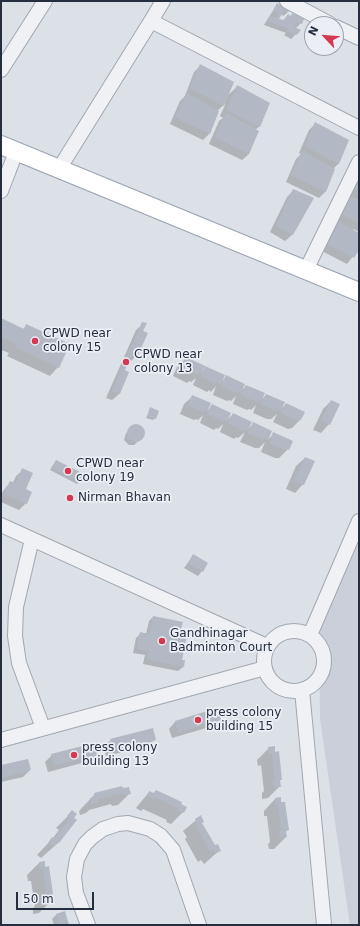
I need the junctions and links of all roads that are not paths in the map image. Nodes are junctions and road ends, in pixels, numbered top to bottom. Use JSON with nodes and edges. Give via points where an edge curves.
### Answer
{"nodes":[{"id":1,"x":44,"y":1,"type":"edge"},
{"id":2,"x":163,"y":1,"type":"edge"},
{"id":3,"x":287,"y":1,"type":"edge"},
{"id":4,"x":315,"y":16,"type":"edge"},
{"id":5,"x":151,"y":21,"type":"junction"},
{"id":6,"x":344,"y":31,"type":"edge"},
{"id":7,"x":359,"y":38,"type":"edge"},
{"id":8,"x":1,"y":70,"type":"edge"},
{"id":9,"x":359,"y":128,"type":"edge"},
{"id":10,"x":9,"y":148,"type":"edge"},
{"id":11,"x":359,"y":162,"type":"edge"},
{"id":12,"x":60,"y":169,"type":"junction"},
{"id":13,"x":1,"y":191,"type":"edge"},
{"id":14,"x":306,"y":270,"type":"junction"},
{"id":15,"x":359,"y":292,"type":"edge"},
{"id":16,"x":359,"y":521,"type":"edge"},
{"id":17,"x":1,"y":525,"type":"edge"},
{"id":18,"x":32,"y":539,"type":"junction"},
{"id":19,"x":310,"y":635,"type":"junction"},
{"id":20,"x":267,"y":646,"type":"junction"},
{"id":21,"x":265,"y":668,"type":"junction"},
{"id":22,"x":302,"y":690,"type":"junction"},
{"id":23,"x":43,"y":728,"type":"junction"},
{"id":24,"x":1,"y":740,"type":"edge"},
{"id":25,"x":88,"y":925,"type":"edge"},
{"id":26,"x":199,"y":925,"type":"edge"},
{"id":27,"x":324,"y":925,"type":"edge"}],
"edges":[{"from":1,"to":8,"type":"street"},
{"from":2,"to":5,"type":"street"},
{"from":3,"to":4,"type":"street"},
{"from":5,"to":9,"type":"street"},
{"from":5,"to":12,"type":"street"},
{"from":6,"to":7,"type":"street"},
{"from":10,"to":12,"type":"main road"},
{"from":10,"to":13,"type":"street"},
{"from":11,"to":14,"type":"street"},
{"from":12,"to":14,"type":"main road"},
{"from":14,"to":15,"type":"main road"},
{"from":16,"to":19,"type":"street"},
{"from":17,"to":18,"type":"street"},
{"from":18,"to":20,"type":"street"},
{"from":18,"to":23,"type":"street","via":[[16,607],[15,636],[20,663]]},
{"from":19,"to":20,"type":"street","via":[[296,630],[283,632],[274,637]]},
{"from":19,"to":22,"type":"street","via":[[322,648],[325,664],[320,678]]},
{"from":20,"to":21,"type":"street","via":[[263,661]]},
{"from":21,"to":22,"type":"street","via":[[274,684],[291,691]]},
{"from":21,"to":23,"type":"street"},
{"from":22,"to":27,"type":"street"},
{"from":23,"to":24,"type":"street"},
{"from":25,"to":26,"type":"street","via":[[76,893],[74,877],[77,859],[85,844],[103,829],[128,823],[150,828],[173,850]]}]}
